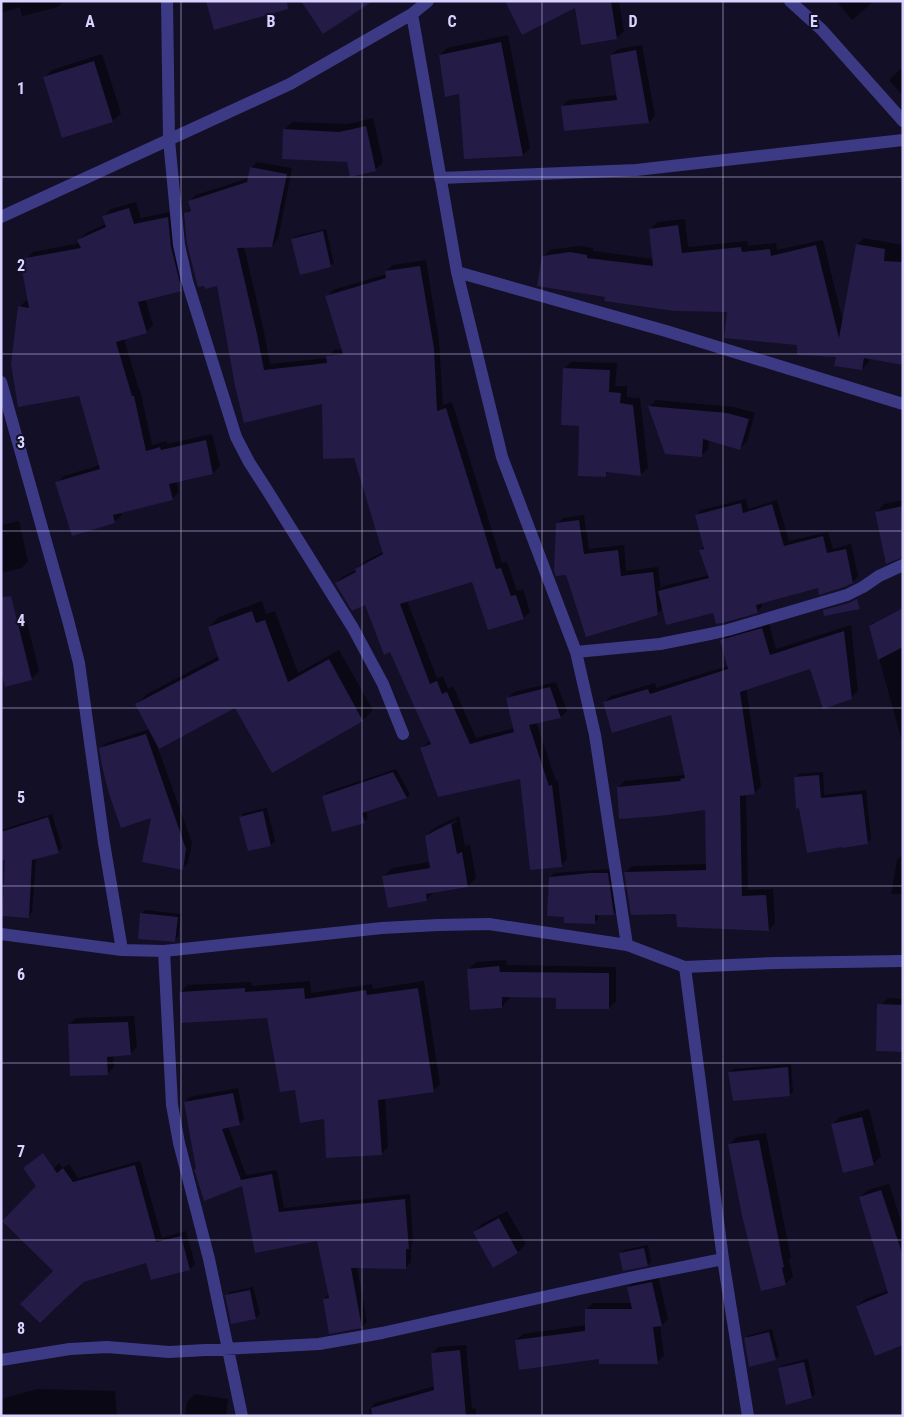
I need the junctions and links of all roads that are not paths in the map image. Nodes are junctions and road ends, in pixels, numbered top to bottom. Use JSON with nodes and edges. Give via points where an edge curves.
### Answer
{"nodes":[{"id":1,"x":167,"y":1,"type":"edge"},
{"id":2,"x":428,"y":1,"type":"edge"},
{"id":3,"x":790,"y":1,"type":"edge"},
{"id":4,"x":412,"y":14,"type":"junction"},
{"id":5,"x":903,"y":121,"type":"edge"},
{"id":6,"x":169,"y":140,"type":"junction"},
{"id":7,"x":903,"y":140,"type":"edge"},
{"id":8,"x":440,"y":178,"type":"junction"},
{"id":9,"x":1,"y":217,"type":"edge"},
{"id":10,"x":457,"y":272,"type":"junction"},
{"id":11,"x":1,"y":382,"type":"edge"},
{"id":12,"x":903,"y":404,"type":"edge"},
{"id":13,"x":903,"y":565,"type":"edge"},
{"id":14,"x":576,"y":652,"type":"junction"},
{"id":15,"x":403,"y":734,"type":"dead end"},
{"id":16,"x":1,"y":934,"type":"edge"},
{"id":17,"x":627,"y":945,"type":"junction"},
{"id":18,"x":122,"y":950,"type":"junction"},
{"id":19,"x":164,"y":951,"type":"junction"},
{"id":20,"x":903,"y":961,"type":"edge"},
{"id":21,"x":685,"y":967,"type":"junction"},
{"id":22,"x":723,"y":1259,"type":"junction"},
{"id":23,"x":228,"y":1349,"type":"junction"},
{"id":24,"x":1,"y":1360,"type":"edge"},
{"id":25,"x":242,"y":1416,"type":"edge"},
{"id":26,"x":748,"y":1416,"type":"edge"}],
"edges":[{"from":1,"to":6,"type":"street"},
{"from":2,"to":4,"type":"street"},
{"from":3,"to":5,"type":"street","via":[[822,30]]},
{"from":4,"to":6,"type":"street","via":[[290,84]]},
{"from":4,"to":8,"type":"street"},
{"from":6,"to":9,"type":"street"},
{"from":6,"to":15,"type":"street","via":[[179,245],[187,281],[236,436],[353,628],[383,684]]},
{"from":7,"to":8,"type":"street","via":[[636,170]]},
{"from":8,"to":10,"type":"street"},
{"from":10,"to":12,"type":"street","via":[[666,331]]},
{"from":10,"to":14,"type":"street","via":[[502,457]]},
{"from":11,"to":18,"type":"street","via":[[78,663]]},
{"from":13,"to":14,"type":"street","via":[[847,595],[728,630],[660,644]]},
{"from":14,"to":17,"type":"street","via":[[595,735]]},
{"from":16,"to":18,"type":"street"},
{"from":17,"to":19,"type":"street","via":[[489,924],[382,928]]},
{"from":17,"to":21,"type":"street"},
{"from":18,"to":19,"type":"street"},
{"from":19,"to":23,"type":"street","via":[[172,1105]]},
{"from":20,"to":21,"type":"street"},
{"from":21,"to":22,"type":"street"},
{"from":22,"to":23,"type":"street","via":[[382,1333],[319,1344]]},
{"from":22,"to":26,"type":"street"},
{"from":23,"to":24,"type":"street","via":[[169,1352],[107,1347],[70,1349]]},
{"from":23,"to":25,"type":"street"}]}
